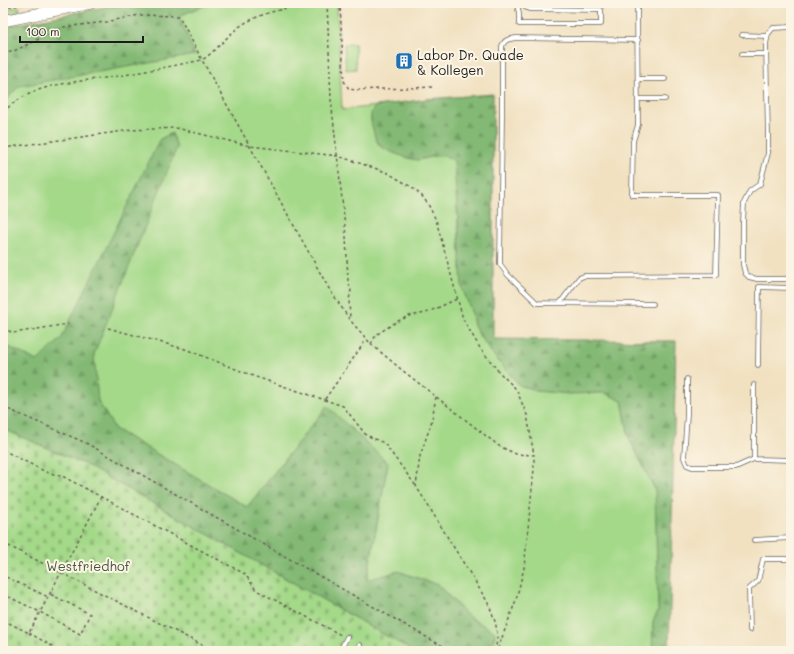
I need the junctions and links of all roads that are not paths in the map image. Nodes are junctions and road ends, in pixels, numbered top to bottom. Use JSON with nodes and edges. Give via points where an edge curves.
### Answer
{"nodes":[{"id":1,"x":91,"y":3,"type":"edge"},
{"id":2,"x":517,"y":3,"type":"edge"},
{"id":3,"x":523,"y":3,"type":"edge"},
{"id":4,"x":638,"y":3,"type":"edge"},
{"id":5,"x":3,"y":21,"type":"edge"},
{"id":6,"x":791,"y":27,"type":"edge"},
{"id":7,"x":742,"y":35,"type":"dead end"},
{"id":8,"x":767,"y":36,"type":"junction"},
{"id":9,"x":638,"y":40,"type":"junction"},
{"id":10,"x":742,"y":54,"type":"dead end"},
{"id":11,"x":766,"y":54,"type":"junction"},
{"id":12,"x":638,"y":79,"type":"junction"},
{"id":13,"x":665,"y":79,"type":"dead end"},
{"id":14,"x":638,"y":99,"type":"junction"},
{"id":15,"x":665,"y":100,"type":"dead end"},
{"id":16,"x":791,"y":279,"type":"edge"},
{"id":17,"x":791,"y":288,"type":"edge"},
{"id":18,"x":560,"y":303,"type":"junction"},
{"id":19,"x":652,"y":304,"type":"dead end"},
{"id":20,"x":758,"y":365,"type":"dead end"},
{"id":21,"x":686,"y":379,"type":"dead end"},
{"id":22,"x":754,"y":385,"type":"dead end"},
{"id":23,"x":754,"y":460,"type":"junction"},
{"id":24,"x":791,"y":460,"type":"edge"},
{"id":25,"x":791,"y":538,"type":"edge"},
{"id":26,"x":754,"y":540,"type":"dead end"},
{"id":27,"x":791,"y":559,"type":"edge"},
{"id":28,"x":750,"y":630,"type":"dead end"},
{"id":29,"x":346,"y":637,"type":"road end"},
{"id":30,"x":360,"y":645,"type":"road end"},
{"id":31,"x":340,"y":651,"type":"edge"},
{"id":32,"x":357,"y":651,"type":"edge"}],
"edges":[{"from":1,"to":5,"type":"main road"},
{"from":2,"to":3,"type":"lane","via":[[519,24],[601,24],[601,10],[529,9]]},
{"from":4,"to":9,"type":"lane"},
{"from":6,"to":8,"type":"lane","via":[[773,28]]},
{"from":7,"to":8,"type":"lane"},
{"from":8,"to":11,"type":"lane"},
{"from":9,"to":12,"type":"lane"},
{"from":9,"to":18,"type":"lane","via":[[516,38],[508,39],[502,46],[500,264],[508,276],[537,303]]},
{"from":10,"to":11,"type":"lane"},
{"from":11,"to":16,"type":"lane","via":[[768,153],[760,184],[750,191],[744,203],[743,265],[749,277]]},
{"from":12,"to":13,"type":"lane"},
{"from":12,"to":14,"type":"lane"},
{"from":14,"to":15,"type":"lane"},
{"from":14,"to":18,"type":"lane","via":[[638,125],[633,141],[632,195],[718,195],[716,275],[584,276],[579,278]]},
{"from":17,"to":20,"type":"lane","via":[[759,288]]},
{"from":18,"to":19,"type":"lane"},
{"from":21,"to":23,"type":"lane","via":[[686,465],[736,467]]},
{"from":22,"to":23,"type":"lane"},
{"from":23,"to":24,"type":"lane"},
{"from":25,"to":26,"type":"lane"},
{"from":27,"to":28,"type":"lane","via":[[763,559],[758,581],[749,589]]},
{"from":29,"to":31,"type":"lane"},
{"from":30,"to":32,"type":"lane"}]}
